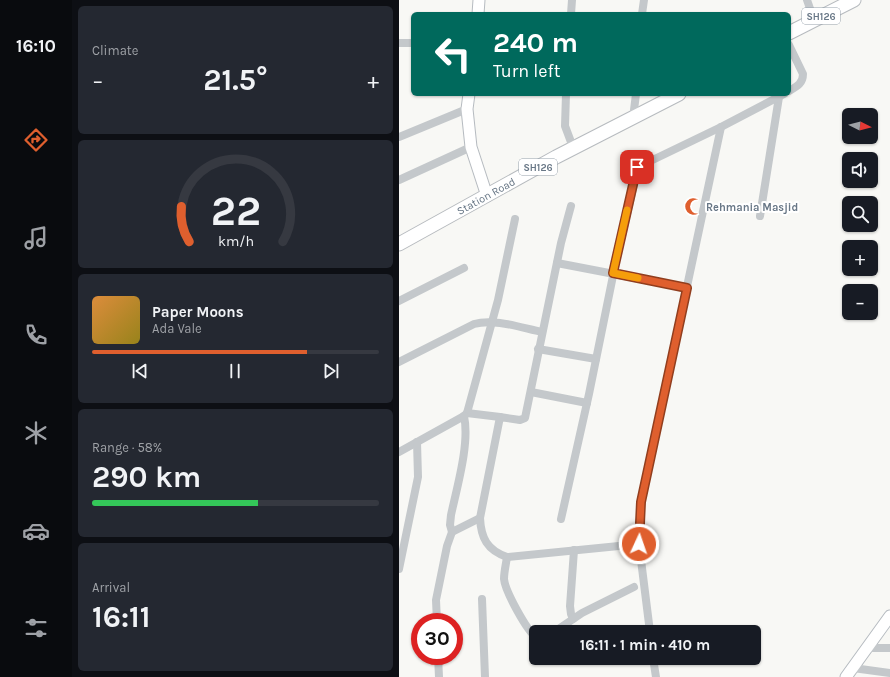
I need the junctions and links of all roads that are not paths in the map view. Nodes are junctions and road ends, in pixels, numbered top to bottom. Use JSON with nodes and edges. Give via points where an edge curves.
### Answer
{"nodes":[{"id":1,"x":479,"y":0,"type":"edge"},
{"id":2,"x":572,"y":0,"type":"edge"},
{"id":3,"x":644,"y":0,"type":"edge"},
{"id":4,"x":807,"y":0,"type":"edge"},
{"id":5,"x":836,"y":0,"type":"edge"},
{"id":6,"x":854,"y":0,"type":"edge"},
{"id":7,"x":478,"y":12,"type":"edge"},
{"id":8,"x":571,"y":12,"type":"edge"},
{"id":9,"x":642,"y":12,"type":"edge"},
{"id":10,"x":813,"y":16,"type":"junction"},
{"id":11,"x":791,"y":25,"type":"edge"},
{"id":12,"x":791,"y":32,"type":"edge"},
{"id":13,"x":411,"y":42,"type":"edge"},
{"id":14,"x":399,"y":43,"type":"edge"},
{"id":15,"x":791,"y":49,"type":"edge"},
{"id":16,"x":791,"y":90,"type":"edge"},
{"id":17,"x":469,"y":96,"type":"edge"},
{"id":18,"x":566,"y":96,"type":"edge"},
{"id":19,"x":635,"y":96,"type":"edge"},
{"id":20,"x":659,"y":96,"type":"edge"},
{"id":21,"x":675,"y":96,"type":"edge"},
{"id":22,"x":780,"y":96,"type":"edge"},
{"id":23,"x":782,"y":96,"type":"edge"},
{"id":24,"x":467,"y":109,"type":"junction"},
{"id":25,"x":634,"y":110,"type":"junction"},
{"id":26,"x":721,"y":127,"type":"junction"},
{"id":27,"x":399,"y":137,"type":"edge"},
{"id":28,"x":571,"y":142,"type":"junction"},
{"id":29,"x":471,"y":147,"type":"junction"},
{"id":30,"x":399,"y":180,"type":"edge"},
{"id":31,"x":486,"y":193,"type":"junction"},
{"id":32,"x":571,"y":206,"type":"dead end"},
{"id":33,"x":760,"y":216,"type":"dead end"},
{"id":34,"x":515,"y":219,"type":"dead end"},
{"id":35,"x":399,"y":236,"type":"edge"},
{"id":36,"x":399,"y":244,"type":"edge"},
{"id":37,"x":557,"y":263,"type":"junction"},
{"id":38,"x":464,"y":268,"type":"dead end"},
{"id":39,"x":613,"y":273,"type":"junction"},
{"id":40,"x":687,"y":288,"type":"junction"},
{"id":41,"x":399,"y":301,"type":"edge"},
{"id":42,"x":492,"y":322,"type":"junction"},
{"id":43,"x":542,"y":332,"type":"junction"},
{"id":44,"x":538,"y":349,"type":"junction"},
{"id":45,"x":596,"y":359,"type":"junction"},
{"id":46,"x":399,"y":362,"type":"edge"},
{"id":47,"x":531,"y":392,"type":"junction"},
{"id":48,"x":587,"y":403,"type":"junction"},
{"id":49,"x":465,"y":414,"type":"junction"},
{"id":50,"x":500,"y":417,"type":"junction"},
{"id":51,"x":417,"y":442,"type":"junction"},
{"id":52,"x":399,"y":452,"type":"edge"},
{"id":53,"x":480,"y":518,"type":"junction"},
{"id":54,"x":561,"y":519,"type":"dead end"},
{"id":55,"x":452,"y":532,"type":"junction"},
{"id":56,"x":639,"y":544,"type":"junction"},
{"id":57,"x":574,"y":550,"type":"junction"},
{"id":58,"x":507,"y":557,"type":"junction"},
{"id":59,"x":399,"y":569,"type":"edge"},
{"id":60,"x":634,"y":587,"type":"dead end"},
{"id":61,"x":482,"y":599,"type":"dead end"},
{"id":62,"x":437,"y":613,"type":"edge"},
{"id":63,"x":573,"y":619,"type":"junction"},
{"id":64,"x":889,"y":619,"type":"edge"},
{"id":65,"x":564,"y":625,"type":"edge"},
{"id":66,"x":649,"y":625,"type":"edge"},
{"id":67,"x":529,"y":629,"type":"edge"},
{"id":68,"x":867,"y":648,"type":"junction"},
{"id":69,"x":890,"y":648,"type":"edge"},
{"id":70,"x":438,"y":665,"type":"edge"},
{"id":71,"x":654,"y":665,"type":"edge"},
{"id":72,"x":853,"y":668,"type":"junction"},
{"id":73,"x":890,"y":673,"type":"edge"},
{"id":74,"x":439,"y":677,"type":"edge"},
{"id":75,"x":485,"y":677,"type":"edge"},
{"id":76,"x":656,"y":677,"type":"edge"},
{"id":77,"x":846,"y":677,"type":"edge"}],
"edges":[{"from":1,"to":7,"type":"street"},
{"from":2,"to":8,"type":"street"},
{"from":3,"to":9,"type":"street"},
{"from":4,"to":10,"type":"street"},
{"from":5,"to":10,"type":"main road","number":"SH126"},
{"from":6,"to":10,"type":"main road","number":"SH126"},
{"from":10,"to":11,"type":"main road","number":"SH126"},
{"from":10,"to":12,"type":"main road","number":"SH126"},
{"from":13,"to":14,"type":"street"},
{"from":15,"to":16,"type":"street","via":[[803,74],[801,82]]},
{"from":17,"to":24,"type":"street"},
{"from":18,"to":28,"type":"street","via":[[565,126]]},
{"from":19,"to":25,"type":"street"},
{"from":20,"to":25,"type":"main road","name":"Station Road","number":"SH126"},
{"from":21,"to":31,"type":"main road","name":"Station Road","number":"SH126"},
{"from":22,"to":26,"type":"street"},
{"from":23,"to":33,"type":"street"},
{"from":24,"to":27,"type":"street"},
{"from":24,"to":29,"type":"street"},
{"from":25,"to":28,"type":"main road","name":"Station Road","number":"SH126"},
{"from":26,"to":39,"type":"street","via":[[637,167]]},
{"from":26,"to":40,"type":"street"},
{"from":28,"to":31,"type":"main road","name":"Station Road","number":"SH126"},
{"from":29,"to":30,"type":"street"},
{"from":29,"to":31,"type":"street"},
{"from":31,"to":35,"type":"main road","name":"Station Road","number":"SH126"},
{"from":31,"to":36,"type":"main road","name":"Station Road","number":"SH126"},
{"from":32,"to":37,"type":"street"},
{"from":34,"to":42,"type":"street"},
{"from":37,"to":39,"type":"street"},
{"from":37,"to":43,"type":"street"},
{"from":38,"to":41,"type":"street"},
{"from":39,"to":40,"type":"street"},
{"from":39,"to":45,"type":"street"},
{"from":40,"to":56,"type":"street","via":[[641,502]]},
{"from":42,"to":43,"type":"street"},
{"from":42,"to":46,"type":"street","via":[[474,324]]},
{"from":42,"to":49,"type":"street"},
{"from":43,"to":44,"type":"street"},
{"from":44,"to":45,"type":"street"},
{"from":44,"to":47,"type":"street"},
{"from":45,"to":48,"type":"street"},
{"from":47,"to":48,"type":"street"},
{"from":47,"to":50,"type":"street","via":[[525,418],[520,420]]},
{"from":48,"to":54,"type":"street"},
{"from":49,"to":50,"type":"street"},
{"from":49,"to":51,"type":"street"},
{"from":49,"to":55,"type":"street","via":[[466,442],[451,515]]},
{"from":50,"to":53,"type":"street"},
{"from":51,"to":52,"type":"street"},
{"from":51,"to":59,"type":"street","via":[[418,477]]},
{"from":53,"to":55,"type":"street"},
{"from":53,"to":58,"type":"street","via":[[481,533],[489,546],[498,554]]},
{"from":55,"to":62,"type":"street","via":[[436,600]]},
{"from":56,"to":57,"type":"street"},
{"from":56,"to":66,"type":"street"},
{"from":57,"to":58,"type":"street"},
{"from":57,"to":63,"type":"street","via":[[570,606]]},
{"from":58,"to":67,"type":"street","via":[[504,578],[506,587]]},
{"from":60,"to":63,"type":"street"},
{"from":61,"to":75,"type":"street"},
{"from":63,"to":65,"type":"street"},
{"from":64,"to":68,"type":"street"},
{"from":68,"to":69,"type":"street"},
{"from":68,"to":72,"type":"street"},
{"from":70,"to":74,"type":"street"},
{"from":71,"to":76,"type":"street"},
{"from":72,"to":73,"type":"street"},
{"from":72,"to":77,"type":"street"}]}
